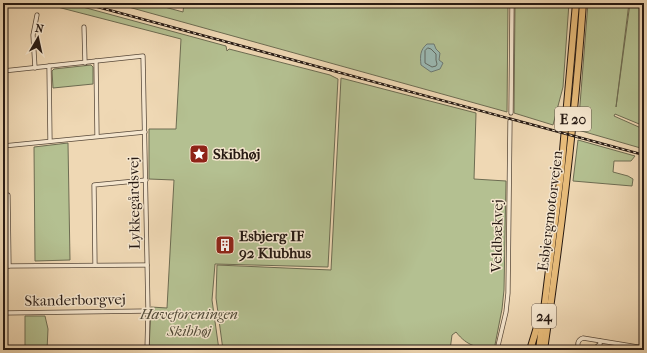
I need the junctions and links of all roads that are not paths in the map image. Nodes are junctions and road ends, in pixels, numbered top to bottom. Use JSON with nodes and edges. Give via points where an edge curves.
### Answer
{"nodes":[{"id":1,"x":512,"y":3,"type":"edge"},
{"id":2,"x":576,"y":3,"type":"edge"},
{"id":3,"x":583,"y":3,"type":"edge"},
{"id":4,"x":37,"y":15,"type":"dead end"},
{"id":5,"x":84,"y":27,"type":"dead end"},
{"id":6,"x":96,"y":61,"type":"junction"},
{"id":7,"x":84,"y":63,"type":"junction"},
{"id":8,"x":49,"y":66,"type":"junction"},
{"id":9,"x":35,"y":68,"type":"junction"},
{"id":10,"x":3,"y":71,"type":"edge"},
{"id":11,"x":511,"y":113,"type":"tunnel mouth"},
{"id":12,"x":510,"y":121,"type":"tunnel mouth"},
{"id":13,"x":145,"y":132,"type":"junction"},
{"id":14,"x":97,"y":136,"type":"junction"},
{"id":15,"x":50,"y":141,"type":"junction"},
{"id":16,"x":4,"y":146,"type":"edge"},
{"id":17,"x":146,"y":180,"type":"junction"},
{"id":18,"x":3,"y":195,"type":"edge"},
{"id":19,"x":147,"y":264,"type":"junction"},
{"id":20,"x":95,"y":265,"type":"junction"},
{"id":21,"x":3,"y":266,"type":"edge"},
{"id":22,"x":9,"y":266,"type":"junction"},
{"id":23,"x":548,"y":283,"type":"junction"},
{"id":24,"x":148,"y":311,"type":"junction"},
{"id":25,"x":3,"y":313,"type":"edge"},
{"id":26,"x":600,"y":341,"type":"junction"},
{"id":27,"x":644,"y":348,"type":"edge"},
{"id":28,"x":147,"y":350,"type":"edge"},
{"id":29,"x":497,"y":350,"type":"edge"},
{"id":30,"x":530,"y":350,"type":"edge"},
{"id":31,"x":539,"y":350,"type":"edge"},
{"id":32,"x":544,"y":350,"type":"edge"},
{"id":33,"x":578,"y":350,"type":"edge"},
{"id":34,"x":592,"y":350,"type":"edge"}],
"edges":[{"from":1,"to":11,"type":"street"},
{"from":2,"to":23,"type":"highway","name":"Esbjergmotorvejen","number":"E 20"},
{"from":3,"to":32,"type":"highway","name":"Esbjergmotorvejen","number":"E 20","via":[[569,164]]},
{"from":4,"to":9,"type":"street","via":[[33,35]]},
{"from":5,"to":7,"type":"street"},
{"from":6,"to":7,"type":"street"},
{"from":6,"to":13,"type":"street","name":"Lykkegårdsvej","via":[[143,56]]},
{"from":6,"to":14,"type":"street"},
{"from":7,"to":8,"type":"street"},
{"from":8,"to":9,"type":"street"},
{"from":8,"to":15,"type":"street"},
{"from":9,"to":10,"type":"street"},
{"from":10,"to":16,"type":"street"},
{"from":12,"to":29,"type":"street","name":"Veldbækvej","via":[[508,293]]},
{"from":13,"to":14,"type":"street"},
{"from":13,"to":17,"type":"street","name":"Lykkegårdsvej"},
{"from":14,"to":15,"type":"street"},
{"from":15,"to":16,"type":"street"},
{"from":17,"to":19,"type":"street","name":"Lykkegårdsvej"},
{"from":17,"to":20,"type":"street","via":[[94,185]]},
{"from":18,"to":22,"type":"street","via":[[8,194]]},
{"from":19,"to":20,"type":"street"},
{"from":19,"to":24,"type":"street","name":"Lykkegårdsvej"},
{"from":20,"to":22,"type":"street"},
{"from":21,"to":22,"type":"street"},
{"from":23,"to":30,"type":"highway","number":"E 20"},
{"from":23,"to":31,"type":"highway","name":"Esbjergmotorvejen","number":"24"},
{"from":24,"to":25,"type":"street","name":"Skanderborgvej"},
{"from":24,"to":28,"type":"street","name":"Lykkegårdsvej"},
{"from":26,"to":27,"type":"street"},
{"from":26,"to":33,"type":"street","via":[[581,339]]},
{"from":26,"to":34,"type":"street"}]}
